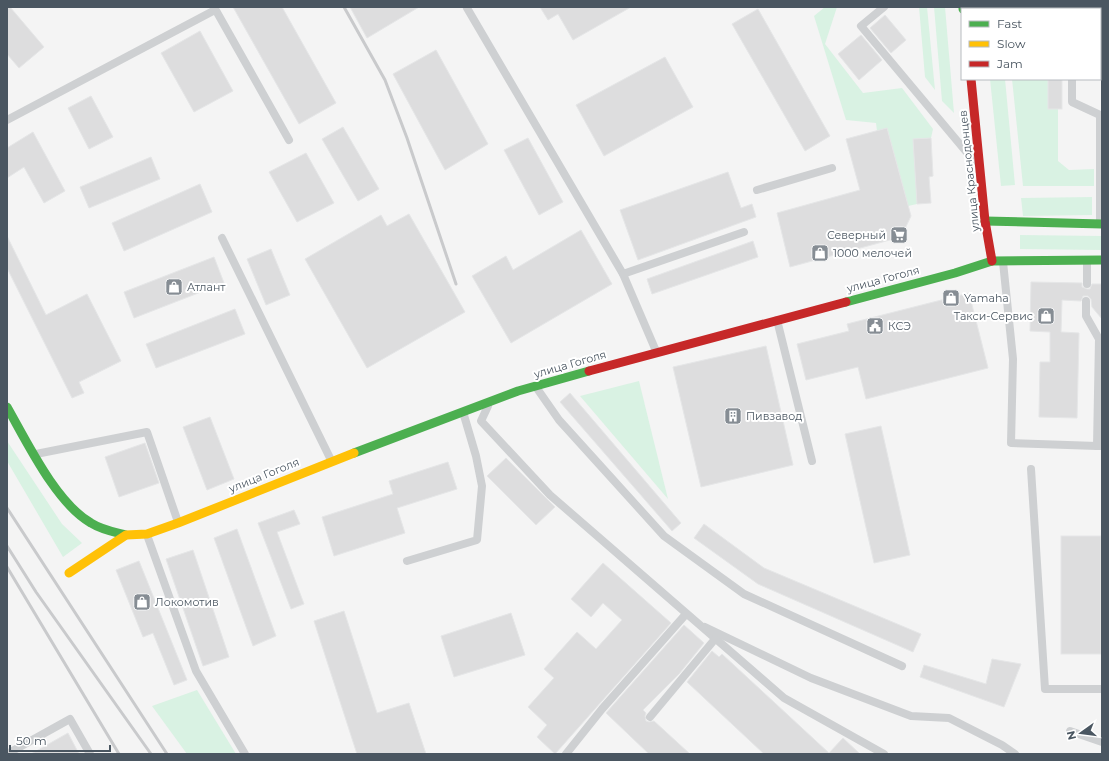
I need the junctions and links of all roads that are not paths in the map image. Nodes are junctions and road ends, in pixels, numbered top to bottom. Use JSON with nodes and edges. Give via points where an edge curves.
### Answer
{"nodes":[{"id":1,"x":884,"y":7,"type":"edge"},
{"id":2,"x":214,"y":8,"type":"edge"},
{"id":3,"x":467,"y":8,"type":"dead end"},
{"id":4,"x":971,"y":80,"type":"edge"},
{"id":5,"x":1072,"y":80,"type":"edge"},
{"id":6,"x":7,"y":120,"type":"edge"},
{"id":7,"x":289,"y":140,"type":"dead end"},
{"id":8,"x":832,"y":168,"type":"dead end"},
{"id":9,"x":980,"y":168,"type":"junction"},
{"id":10,"x":757,"y":190,"type":"dead end"},
{"id":11,"x":985,"y":222,"type":"junction"},
{"id":12,"x":1101,"y":224,"type":"edge"},
{"id":13,"x":744,"y":232,"type":"dead end"},
{"id":14,"x":222,"y":238,"type":"dead end"},
{"id":15,"x":1087,"y":260,"type":"junction"},
{"id":16,"x":1102,"y":260,"type":"edge"},
{"id":17,"x":992,"y":261,"type":"junction"},
{"id":18,"x":1003,"y":261,"type":"junction"},
{"id":19,"x":623,"y":274,"type":"junction"},
{"id":20,"x":1087,"y":284,"type":"dead end"},
{"id":21,"x":1086,"y":301,"type":"dead end"},
{"id":22,"x":777,"y":320,"type":"junction"},
{"id":23,"x":656,"y":352,"type":"junction"},
{"id":24,"x":536,"y":386,"type":"junction"},
{"id":25,"x":490,"y":402,"type":"junction"},
{"id":26,"x":7,"y":407,"type":"edge"},
{"id":27,"x":463,"y":411,"type":"junction"},
{"id":28,"x":1099,"y":446,"type":"edge"},
{"id":29,"x":34,"y":454,"type":"junction"},
{"id":30,"x":331,"y":461,"type":"junction"},
{"id":31,"x":812,"y":461,"type":"dead end"},
{"id":32,"x":1031,"y":469,"type":"dead end"},
{"id":33,"x":178,"y":523,"type":"junction"},
{"id":34,"x":147,"y":534,"type":"junction"},
{"id":35,"x":126,"y":535,"type":"junction"},
{"id":36,"x":408,"y":561,"type":"dead end"},
{"id":37,"x":69,"y":573,"type":"dead end"},
{"id":38,"x":686,"y":614,"type":"junction"},
{"id":39,"x":696,"y":622,"type":"junction"},
{"id":40,"x":715,"y":640,"type":"junction"},
{"id":41,"x":902,"y":666,"type":"dead end"},
{"id":42,"x":1102,"y":689,"type":"edge"},
{"id":43,"x":650,"y":717,"type":"dead end"},
{"id":44,"x":1070,"y":730,"type":"dead end"},
{"id":45,"x":1102,"y":742,"type":"edge"},
{"id":46,"x":7,"y":754,"type":"edge"},
{"id":47,"x":90,"y":754,"type":"edge"},
{"id":48,"x":245,"y":754,"type":"edge"},
{"id":49,"x":566,"y":754,"type":"edge"},
{"id":50,"x":884,"y":754,"type":"edge"},
{"id":51,"x":1015,"y":754,"type":"edge"}],
"edges":[{"from":1,"to":9,"type":"lane","via":[[861,26]]},
{"from":2,"to":6,"type":"lane"},
{"from":2,"to":7,"type":"lane"},
{"from":3,"to":19,"type":"lane"},
{"from":4,"to":9,"type":"street","name":"улица Краснодонцев"},
{"from":5,"to":12,"type":"lane","via":[[1072,102],[1100,115]]},
{"from":8,"to":10,"type":"lane"},
{"from":9,"to":11,"type":"street","name":"улица Краснодонцев"},
{"from":11,"to":12,"type":"street"},
{"from":11,"to":17,"type":"street","name":"улица Краснодонцев"},
{"from":13,"to":19,"type":"lane"},
{"from":14,"to":30,"type":"lane"},
{"from":15,"to":16,"type":"street","name":"улица Гоголя"},
{"from":15,"to":18,"type":"street","name":"улица Гоголя"},
{"from":15,"to":20,"type":"lane"},
{"from":17,"to":18,"type":"street","name":"улица Гоголя"},
{"from":17,"to":22,"type":"street","name":"улица Гоголя"},
{"from":18,"to":28,"type":"lane","via":[[1014,359],[1011,443]]},
{"from":19,"to":23,"type":"lane"},
{"from":21,"to":28,"type":"lane","via":[[1086,316],[1099,339]]},
{"from":22,"to":23,"type":"street","name":"улица Гоголя"},
{"from":22,"to":31,"type":"lane"},
{"from":23,"to":24,"type":"street","name":"улица Гоголя"},
{"from":24,"to":25,"type":"street","name":"улица Гоголя"},
{"from":24,"to":41,"type":"lane","via":[[559,420],[664,536],[744,594]]},
{"from":25,"to":27,"type":"street","name":"улица Гоголя"},
{"from":25,"to":38,"type":"lane","via":[[481,421],[499,442],[550,495]]},
{"from":26,"to":29,"type":"street","name":"улица Гоголя"},
{"from":27,"to":30,"type":"street","name":"улица Гоголя"},
{"from":27,"to":36,"type":"lane","via":[[482,486],[477,540]]},
{"from":29,"to":33,"type":"lane","via":[[146,432]]},
{"from":29,"to":35,"type":"street","name":"улица Гоголя","via":[[61,494],[86,520],[105,531]]},
{"from":30,"to":33,"type":"street","name":"улица Гоголя"},
{"from":32,"to":42,"type":"lane","via":[[1045,689]]},
{"from":33,"to":34,"type":"street","name":"улица Гоголя"},
{"from":34,"to":35,"type":"street","name":"улица Гоголя"},
{"from":34,"to":48,"type":"lane","via":[[196,671]]},
{"from":35,"to":37,"type":"street"},
{"from":38,"to":39,"type":"lane"},
{"from":38,"to":49,"type":"lane","via":[[602,708]]},
{"from":39,"to":40,"type":"lane"},
{"from":39,"to":51,"type":"lane","via":[[818,681],[911,716],[949,718]]},
{"from":40,"to":43,"type":"lane"},
{"from":40,"to":50,"type":"lane","via":[[784,698]]},
{"from":44,"to":45,"type":"lane"},
{"from":46,"to":47,"type":"lane","via":[[70,719]]}]}
